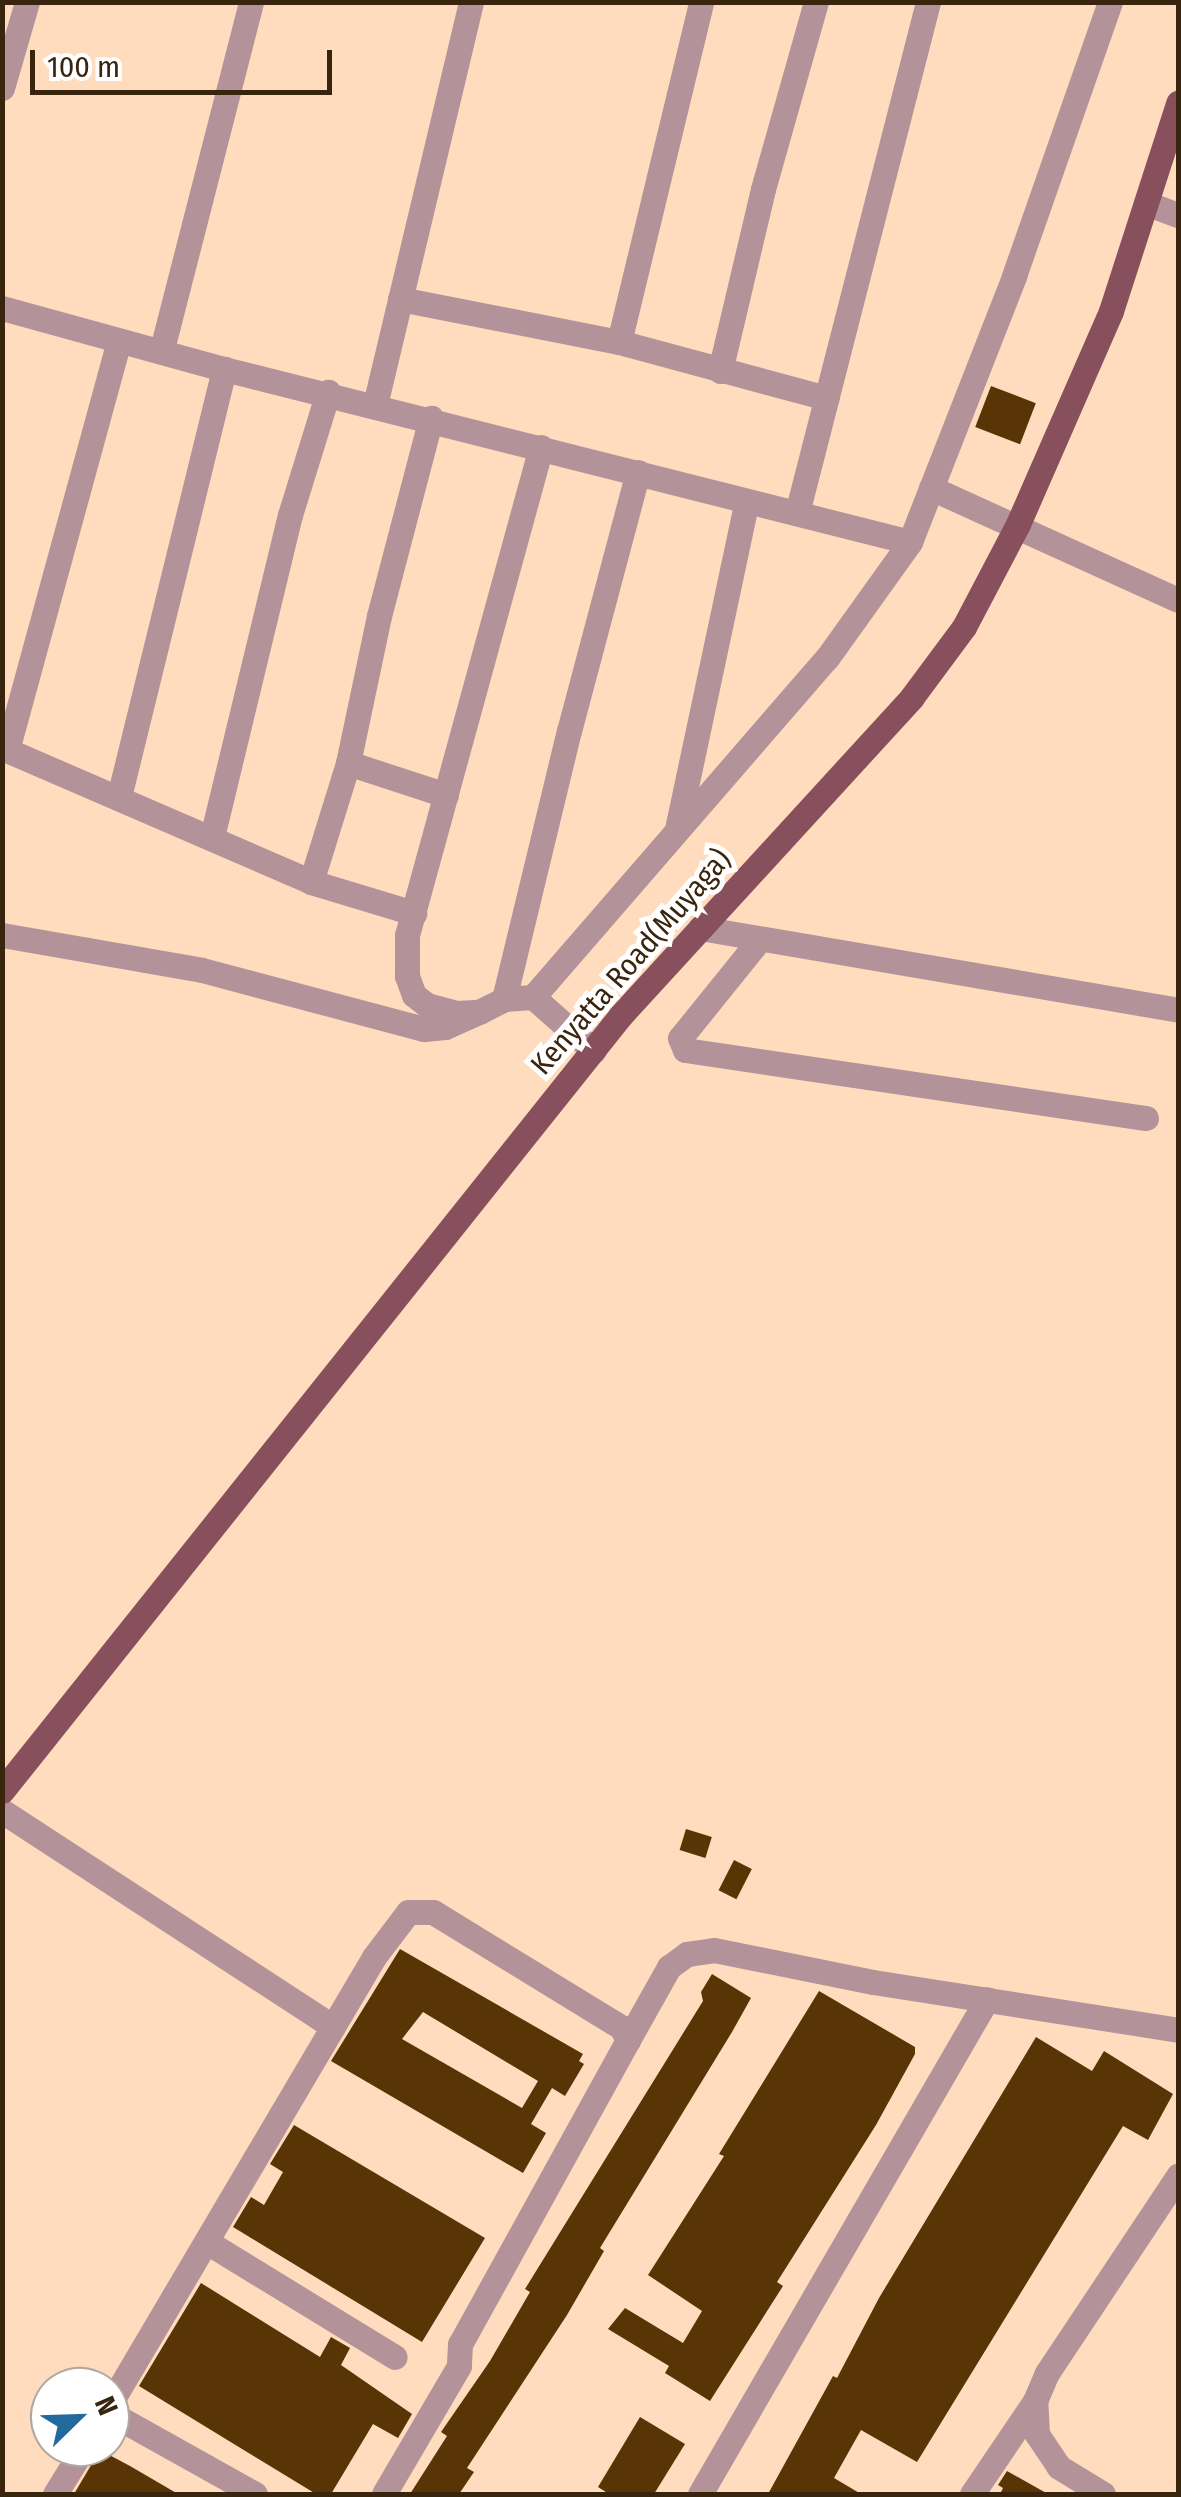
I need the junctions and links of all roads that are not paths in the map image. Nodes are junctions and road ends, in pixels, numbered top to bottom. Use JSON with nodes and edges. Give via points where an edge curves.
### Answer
{"nodes":[{"id":1,"x":27,"y":2,"type":"edge"},
{"id":2,"x":251,"y":2,"type":"edge"},
{"id":3,"x":471,"y":2,"type":"edge"},
{"id":4,"x":701,"y":2,"type":"edge"},
{"id":5,"x":816,"y":2,"type":"edge"},
{"id":6,"x":928,"y":2,"type":"edge"},
{"id":7,"x":1110,"y":2,"type":"edge"},
{"id":8,"x":2,"y":88,"type":"edge"},
{"id":9,"x":1178,"y":104,"type":"edge"},
{"id":10,"x":1146,"y":203,"type":"junction"},
{"id":11,"x":1178,"y":215,"type":"edge"},
{"id":12,"x":400,"y":299,"type":"junction"},
{"id":13,"x":3,"y":312,"type":"edge"},
{"id":14,"x":119,"y":341,"type":"junction"},
{"id":15,"x":619,"y":342,"type":"junction"},
{"id":16,"x":162,"y":349,"type":"junction"},
{"id":17,"x":224,"y":369,"type":"junction"},
{"id":18,"x":720,"y":371,"type":"junction"},
{"id":19,"x":328,"y":392,"type":"junction"},
{"id":20,"x":827,"y":398,"type":"junction"},
{"id":21,"x":375,"y":405,"type":"junction"},
{"id":22,"x":431,"y":418,"type":"junction"},
{"id":23,"x":541,"y":447,"type":"junction"},
{"id":24,"x":638,"y":472,"type":"junction"},
{"id":25,"x":931,"y":488,"type":"junction"},
{"id":26,"x":746,"y":501,"type":"junction"},
{"id":27,"x":798,"y":513,"type":"junction"},
{"id":28,"x":1018,"y":524,"type":"junction"},
{"id":29,"x":910,"y":542,"type":"junction"},
{"id":30,"x":1178,"y":600,"type":"edge"},
{"id":31,"x":5,"y":749,"type":"edge"},
{"id":32,"x":348,"y":763,"type":"junction"},
{"id":33,"x":446,"y":795,"type":"junction"},
{"id":34,"x":119,"y":797,"type":"junction"},
{"id":35,"x":676,"y":832,"type":"junction"},
{"id":36,"x":212,"y":837,"type":"junction"},
{"id":37,"x":311,"y":882,"type":"junction"},
{"id":38,"x":414,"y":913,"type":"junction"},
{"id":39,"x":700,"y":928,"type":"junction"},
{"id":40,"x":2,"y":935,"type":"edge"},
{"id":41,"x":760,"y":939,"type":"junction"},
{"id":42,"x":533,"y":996,"type":"junction"},
{"id":43,"x":504,"y":999,"type":"junction"},
{"id":44,"x":1178,"y":1010,"type":"edge"},
{"id":45,"x":479,"y":1012,"type":"junction"},
{"id":46,"x":594,"y":1050,"type":"junction"},
{"id":47,"x":1146,"y":1118,"type":"dead end"},
{"id":48,"x":2,"y":1791,"type":"edge"},
{"id":49,"x":2,"y":1811,"type":"edge"},
{"id":50,"x":987,"y":1999,"type":"junction"},
{"id":51,"x":333,"y":2027,"type":"junction"},
{"id":52,"x":1178,"y":2030,"type":"edge"},
{"id":53,"x":628,"y":2040,"type":"junction"},
{"id":54,"x":1178,"y":2176,"type":"edge"},
{"id":55,"x":207,"y":2242,"type":"junction"},
{"id":56,"x":395,"y":2357,"type":"dead end"},
{"id":57,"x":130,"y":2371,"type":"edge"},
{"id":58,"x":1035,"y":2402,"type":"junction"},
{"id":59,"x":130,"y":2424,"type":"edge"},
{"id":60,"x":71,"y":2467,"type":"edge"},
{"id":61,"x":54,"y":2494,"type":"edge"},
{"id":62,"x":255,"y":2494,"type":"edge"},
{"id":63,"x":384,"y":2494,"type":"edge"},
{"id":64,"x":700,"y":2494,"type":"edge"},
{"id":65,"x":972,"y":2494,"type":"edge"},
{"id":66,"x":1104,"y":2494,"type":"edge"}],
"edges":[{"from":1,"to":8,"type":"street"},
{"from":2,"to":16,"type":"street"},
{"from":3,"to":12,"type":"street"},
{"from":4,"to":15,"type":"street"},
{"from":5,"to":18,"type":"street","via":[[762,189]]},
{"from":6,"to":20,"type":"street"},
{"from":7,"to":25,"type":"street"},
{"from":9,"to":10,"type":"main road","name":"Kenyatta Road(Muyaga)"},
{"from":10,"to":11,"type":"street"},
{"from":10,"to":28,"type":"main road","name":"Kenyatta Road(Muyaga)","via":[[1111,311]]},
{"from":12,"to":15,"type":"street"},
{"from":12,"to":21,"type":"street"},
{"from":13,"to":14,"type":"street"},
{"from":14,"to":16,"type":"street"},
{"from":14,"to":31,"type":"street"},
{"from":15,"to":18,"type":"street"},
{"from":16,"to":17,"type":"street"},
{"from":17,"to":19,"type":"street"},
{"from":17,"to":34,"type":"street"},
{"from":18,"to":20,"type":"street"},
{"from":19,"to":21,"type":"street"},
{"from":19,"to":36,"type":"street","via":[[290,515]]},
{"from":20,"to":27,"type":"street"},
{"from":21,"to":22,"type":"street"},
{"from":22,"to":23,"type":"street"},
{"from":22,"to":32,"type":"street"},
{"from":23,"to":24,"type":"street"},
{"from":23,"to":33,"type":"street"},
{"from":24,"to":26,"type":"street"},
{"from":24,"to":43,"type":"street"},
{"from":25,"to":28,"type":"street"},
{"from":25,"to":29,"type":"street"},
{"from":26,"to":27,"type":"street"},
{"from":26,"to":35,"type":"street"},
{"from":27,"to":29,"type":"street"},
{"from":28,"to":30,"type":"street"},
{"from":28,"to":39,"type":"main road","name":"Kenyatta Road(Muyaga)","via":[[964,627],[912,697]]},
{"from":29,"to":35,"type":"street","via":[[827,658]]},
{"from":31,"to":34,"type":"street"},
{"from":32,"to":33,"type":"street"},
{"from":32,"to":37,"type":"street"},
{"from":33,"to":38,"type":"street"},
{"from":34,"to":36,"type":"street"},
{"from":35,"to":42,"type":"street"},
{"from":36,"to":37,"type":"street"},
{"from":37,"to":38,"type":"street"},
{"from":38,"to":45,"type":"street","via":[[406,935],[414,995],[426,1005]]},
{"from":39,"to":41,"type":"street"},
{"from":39,"to":46,"type":"main road","name":"Kenyatta Road(Muyaga)"},
{"from":40,"to":45,"type":"street","via":[[202,970],[424,1029],[445,1028]]},
{"from":41,"to":44,"type":"street"},
{"from":41,"to":47,"type":"street","via":[[680,1038],[684,1050]]},
{"from":42,"to":43,"type":"street"},
{"from":42,"to":46,"type":"street"},
{"from":43,"to":45,"type":"street"},
{"from":46,"to":48,"type":"main road","name":"Kenyatta Road(Muyaga)"},
{"from":49,"to":51,"type":"street"},
{"from":50,"to":52,"type":"street"},
{"from":50,"to":53,"type":"street","via":[[714,1950],[687,1954],[669,1967]]},
{"from":50,"to":64,"type":"street"},
{"from":51,"to":53,"type":"street","via":[[408,1912],[434,1912],[621,2026]]},
{"from":51,"to":55,"type":"street"},
{"from":53,"to":63,"type":"street","via":[[460,2344],[459,2366]]},
{"from":54,"to":58,"type":"street","via":[[1046,2373]]},
{"from":55,"to":56,"type":"street"},
{"from":55,"to":57,"type":"street"},
{"from":58,"to":65,"type":"street"},
{"from":58,"to":66,"type":"street","via":[[1037,2434],[1059,2467]]},
{"from":59,"to":62,"type":"street"},
{"from":60,"to":61,"type":"street"}]}
